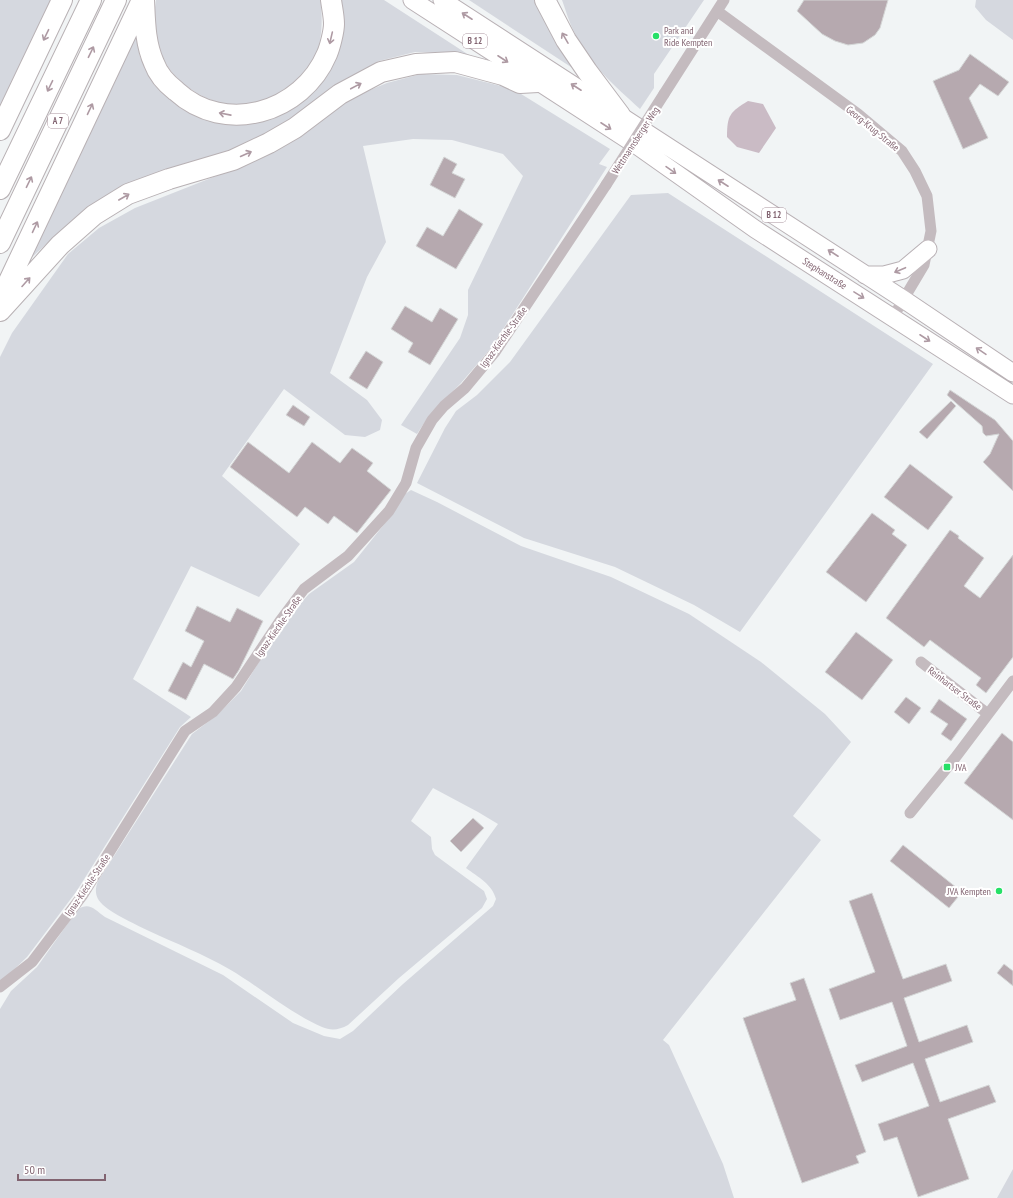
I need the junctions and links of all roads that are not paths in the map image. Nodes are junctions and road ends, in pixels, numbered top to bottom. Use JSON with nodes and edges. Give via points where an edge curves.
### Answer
{"nodes":[{"id":1,"x":62,"y":0,"type":"edge"},
{"id":2,"x":91,"y":0,"type":"edge"},
{"id":3,"x":116,"y":0,"type":"edge"},
{"id":4,"x":143,"y":0,"type":"edge"},
{"id":5,"x":331,"y":0,"type":"edge"},
{"id":6,"x":412,"y":0,"type":"edge"},
{"id":7,"x":442,"y":0,"type":"edge"},
{"id":8,"x":545,"y":0,"type":"edge"},
{"id":9,"x":724,"y":0,"type":"edge"},
{"id":10,"x":717,"y":11,"type":"junction"},
{"id":11,"x":538,"y":82,"type":"junction"},
{"id":12,"x":620,"y":116,"type":"junction"},
{"id":13,"x":0,"y":130,"type":"edge"},
{"id":14,"x":606,"y":185,"type":"joint"},
{"id":15,"x":0,"y":189,"type":"edge"},
{"id":16,"x":0,"y":243,"type":"edge"},
{"id":17,"x":928,"y":249,"type":"junction"},
{"id":18,"x":865,"y":275,"type":"junction"},
{"id":19,"x":903,"y":299,"type":"junction"},
{"id":20,"x":0,"y":300,"type":"edge"},
{"id":21,"x":0,"y":310,"type":"edge"},
{"id":22,"x":892,"y":316,"type":"junction"},
{"id":23,"x":1013,"y":373,"type":"edge"},
{"id":24,"x":1013,"y":395,"type":"edge"},
{"id":25,"x":921,"y":662,"type":"dead end"},
{"id":26,"x":1013,"y":681,"type":"edge"},
{"id":27,"x":988,"y":714,"type":"junction"},
{"id":28,"x":910,"y":813,"type":"dead end"},
{"id":29,"x":0,"y":988,"type":"edge"}],
"edges":[{"from":1,"to":13,"type":"highway","one_way":true},
{"from":2,"to":15,"type":"highway","number":"A 7","one_way":true},
{"from":16,"to":3,"type":"highway","number":"A 7","one_way":true},
{"from":5,"to":4,"type":"highway","one_way":true,"via":[[334,25],[328,53],[314,77],[300,92],[277,106],[258,113],[235,116],[208,111],[186,101],[167,83],[154,64],[148,46]]},
{"from":20,"to":4,"type":"highway","one_way":true},
{"from":6,"to":11,"type":"main road","number":"B 12","one_way":true},
{"from":12,"to":7,"type":"main road","number":"B 12","one_way":true},
{"from":12,"to":8,"type":"highway","one_way":true,"via":[[566,40]]},
{"from":9,"to":10,"type":"street"},
{"from":10,"to":14,"type":"street","name":"Wettmannsberger Weg","bridge":true},
{"from":10,"to":17,"type":"street","name":"Georg-Krug-Straße","via":[[858,114],[902,151],[916,171],[927,196],[932,231]]},
{"from":21,"to":11,"type":"highway","one_way":true,"via":[[60,246],[94,215],[128,194],[233,160],[269,143],[295,128],[340,94],[381,72],[416,64],[455,62],[503,74],[520,83]]},
{"from":11,"to":22,"type":"main road","name":"Stephanstraße","number":"B 12","one_way":true,"via":[[639,147],[755,229]]},
{"from":18,"to":12,"type":"main road","name":"Stephanstraße","number":"B 12","one_way":true},
{"from":14,"to":29,"type":"street","name":"Ignaz-Kiechle-Straße","via":[[495,352],[465,388],[432,420],[416,448],[406,482],[389,510],[348,556],[304,589],[236,687],[213,712],[185,731],[82,896],[32,962]]},
{"from":17,"to":18,"type":"main road","one_way":true,"via":[[903,270],[884,275]]},
{"from":17,"to":19,"type":"street","name":"Georg-Krug-Straße","via":[[924,265]]},
{"from":18,"to":19,"type":"main road","name":"Stephanstraße","number":"B 12"},
{"from":19,"to":22,"type":"street","name":"Georg-Krug-Straße"},
{"from":23,"to":19,"type":"main road","name":"Stephanstraße","number":"B 12","one_way":true},
{"from":22,"to":24,"type":"main road","name":"Stephanstraße","number":"B 12","one_way":true},
{"from":25,"to":27,"type":"street","name":"Reinhartser Straße"},
{"from":26,"to":27,"type":"street","name":"Reinhartser Straße"},
{"from":27,"to":28,"type":"street","name":"Reinhartser Straße"}]}
